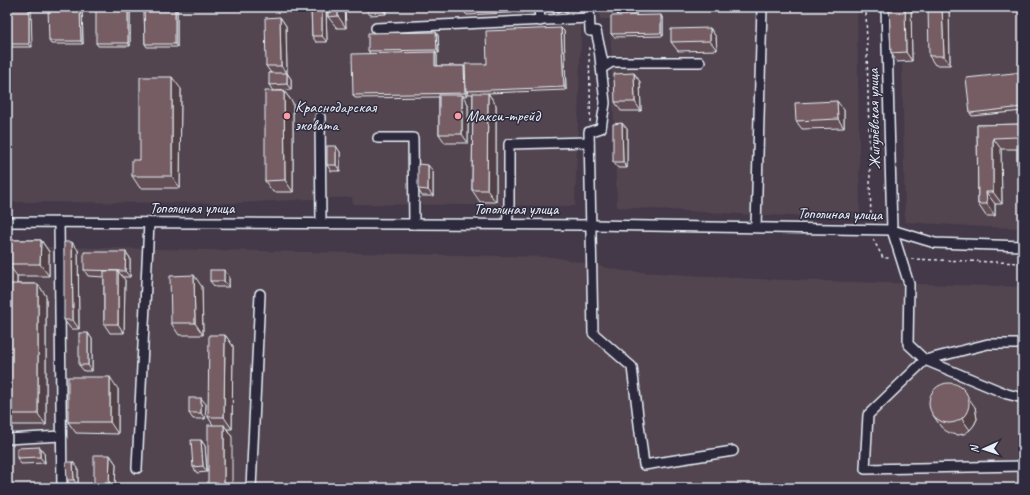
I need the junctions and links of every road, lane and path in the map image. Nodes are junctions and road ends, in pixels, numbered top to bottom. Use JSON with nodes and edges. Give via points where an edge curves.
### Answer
{"nodes":[{"id":1,"x":539,"y":7,"type":"edge"},
{"id":2,"x":589,"y":7,"type":"edge"},
{"id":3,"x":762,"y":7,"type":"edge"},
{"id":4,"x":886,"y":7,"type":"edge"},
{"id":5,"x":589,"y":18,"type":"junction"},
{"id":6,"x":540,"y":21,"type":"junction"},
{"id":7,"x":376,"y":28,"type":"dead end"},
{"id":8,"x":590,"y":31,"type":"junction"},
{"id":9,"x":599,"y":48,"type":"junction"},
{"id":10,"x":700,"y":62,"type":"dead end"},
{"id":11,"x":320,"y":117,"type":"dead end"},
{"id":12,"x":589,"y":132,"type":"junction"},
{"id":13,"x":378,"y":138,"type":"dead end"},
{"id":14,"x":589,"y":142,"type":"junction"},
{"id":15,"x":7,"y":222,"type":"edge"},
{"id":16,"x":59,"y":222,"type":"junction"},
{"id":17,"x":149,"y":223,"type":"junction"},
{"id":18,"x":321,"y":223,"type":"junction"},
{"id":19,"x":414,"y":224,"type":"junction"},
{"id":20,"x":507,"y":224,"type":"junction"},
{"id":21,"x":592,"y":225,"type":"junction"},
{"id":22,"x":756,"y":227,"type":"junction"},
{"id":23,"x":892,"y":230,"type":"junction"},
{"id":24,"x":1023,"y":246,"type":"edge"},
{"id":25,"x":260,"y":294,"type":"dead end"},
{"id":26,"x":1023,"y":344,"type":"edge"},
{"id":27,"x":925,"y":360,"type":"junction"},
{"id":28,"x":1023,"y":398,"type":"edge"},
{"id":29,"x":61,"y":436,"type":"junction"},
{"id":30,"x":7,"y":439,"type":"edge"},
{"id":31,"x":733,"y":452,"type":"dead end"},
{"id":32,"x":1023,"y":466,"type":"edge"},
{"id":33,"x":137,"y":468,"type":"dead end"},
{"id":34,"x":62,"y":488,"type":"edge"},
{"id":35,"x":251,"y":488,"type":"edge"}],
"edges":[{"from":1,"to":6,"type":"street"},
{"from":2,"to":5,"type":"street"},
{"from":3,"to":22,"type":"street"},
{"from":4,"to":23,"type":"street","name":"Жигулёвская улица"},
{"from":5,"to":6,"type":"street"},
{"from":5,"to":8,"type":"street"},
{"from":6,"to":7,"type":"street"},
{"from":8,"to":9,"type":"street","via":[[596,31]]},
{"from":8,"to":12,"type":"path"},
{"from":9,"to":10,"type":"street","via":[[604,67],[612,62]]},
{"from":9,"to":12,"type":"street","via":[[605,103],[601,128]]},
{"from":11,"to":18,"type":"street"},
{"from":12,"to":14,"type":"street"},
{"from":13,"to":19,"type":"street","via":[[413,138]]},
{"from":14,"to":20,"type":"street","via":[[509,144]]},
{"from":14,"to":21,"type":"street"},
{"from":15,"to":16,"type":"street","name":"Тополиная улица"},
{"from":16,"to":17,"type":"street","name":"Тополиная улица"},
{"from":16,"to":29,"type":"street"},
{"from":17,"to":18,"type":"street","name":"Тополиная улица"},
{"from":17,"to":33,"type":"street"},
{"from":18,"to":19,"type":"street","name":"Тополиная улица"},
{"from":19,"to":20,"type":"street","name":"Тополиная улица"},
{"from":20,"to":21,"type":"street","name":"Тополиная улица"},
{"from":21,"to":22,"type":"street","name":"Тополиная улица"},
{"from":21,"to":31,"type":"street","via":[[593,333],[632,367],[644,465]]},
{"from":22,"to":23,"type":"street","name":"Тополиная улица"},
{"from":23,"to":24,"type":"street","name":"Тополиная улица","via":[[935,243]]},
{"from":23,"to":27,"type":"street","name":"Жигулёвская улица","via":[[909,284],[908,344]]},
{"from":25,"to":35,"type":"street"},
{"from":26,"to":27,"type":"street","via":[[988,344]]},
{"from":27,"to":28,"type":"street","via":[[1007,394]]},
{"from":27,"to":32,"type":"street","via":[[868,415],[865,470]]},
{"from":29,"to":30,"type":"street"},
{"from":29,"to":34,"type":"street"}]}
